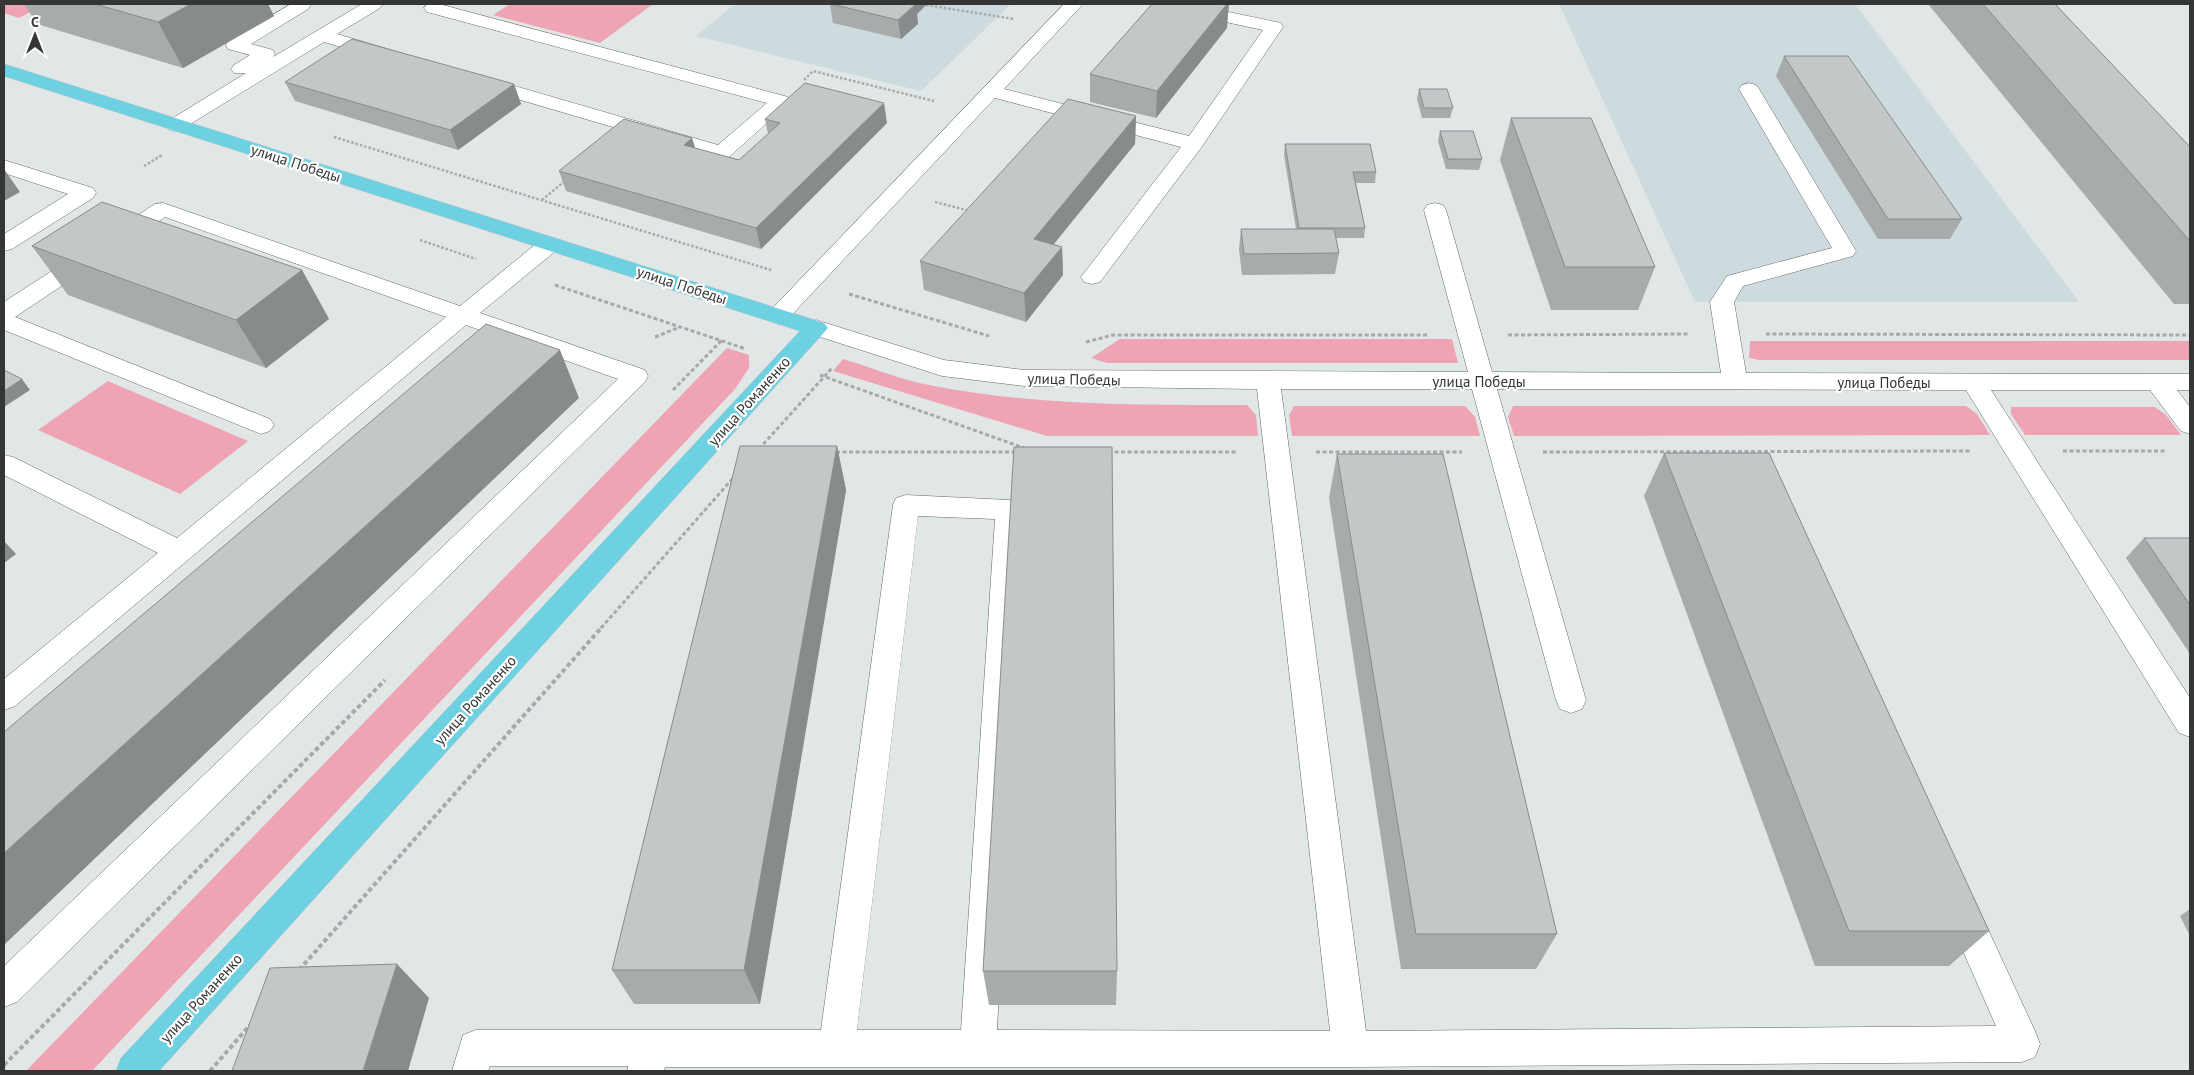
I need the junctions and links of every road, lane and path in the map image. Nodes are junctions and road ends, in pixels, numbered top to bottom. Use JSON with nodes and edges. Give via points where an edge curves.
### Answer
{"nodes":[{"id":1,"x":296,"y":4,"type":"edge"},
{"id":2,"x":374,"y":4,"type":"edge"},
{"id":3,"x":1074,"y":4,"type":"edge"},
{"id":4,"x":1166,"y":4,"type":"edge"},
{"id":5,"x":424,"y":6,"type":"edge"},
{"id":6,"x":488,"y":6,"type":"dead end"},
{"id":7,"x":926,"y":6,"type":"dead end"},
{"id":8,"x":1015,"y":19,"type":"dead end"},
{"id":9,"x":322,"y":36,"type":"junction"},
{"id":10,"x":399,"y":58,"type":"edge"},
{"id":11,"x":5,"y":72,"type":"edge"},
{"id":12,"x":465,"y":77,"type":"edge"},
{"id":13,"x":1749,"y":89,"type":"dead end"},
{"id":14,"x":990,"y":90,"type":"junction"},
{"id":15,"x":219,"y":98,"type":"junction"},
{"id":16,"x":781,"y":101,"type":"junction"},
{"id":17,"x":942,"y":102,"type":"dead end"},
{"id":18,"x":176,"y":125,"type":"junction"},
{"id":19,"x":1194,"y":144,"type":"junction"},
{"id":20,"x":162,"y":154,"type":"dead end"},
{"id":21,"x":4,"y":166,"type":"edge"},
{"id":22,"x":144,"y":166,"type":"dead end"},
{"id":23,"x":572,"y":176,"type":"edge"},
{"id":24,"x":542,"y":200,"type":"dead end"},
{"id":25,"x":931,"y":201,"type":"dead end"},
{"id":26,"x":1435,"y":210,"type":"dead end"},
{"id":27,"x":970,"y":211,"type":"edge"},
{"id":28,"x":4,"y":244,"type":"edge"},
{"id":29,"x":550,"y":244,"type":"junction"},
{"id":30,"x":1092,"y":277,"type":"dead end"},
{"id":31,"x":886,"y":305,"type":"dead end"},
{"id":32,"x":4,"y":313,"type":"edge"},
{"id":33,"x":463,"y":315,"type":"junction"},
{"id":34,"x":778,"y":316,"type":"junction"},
{"id":35,"x":4,"y":321,"type":"edge"},
{"id":36,"x":680,"y":327,"type":"dead end"},
{"id":37,"x":816,"y":328,"type":"junction"},
{"id":38,"x":655,"y":337,"type":"dead end"},
{"id":39,"x":722,"y":340,"type":"dead end"},
{"id":40,"x":855,"y":340,"type":"junction"},
{"id":41,"x":784,"y":362,"type":"junction"},
{"id":42,"x":825,"y":376,"type":"junction"},
{"id":43,"x":1268,"y":381,"type":"junction"},
{"id":44,"x":1482,"y":381,"type":"junction"},
{"id":45,"x":1735,"y":382,"type":"junction"},
{"id":46,"x":1973,"y":382,"type":"junction"},
{"id":47,"x":2157,"y":382,"type":"junction"},
{"id":48,"x":2190,"y":382,"type":"edge"},
{"id":49,"x":666,"y":397,"type":"dead end"},
{"id":50,"x":261,"y":425,"type":"dead end"},
{"id":51,"x":2190,"y":425,"type":"edge"},
{"id":52,"x":1026,"y":448,"type":"edge"},
{"id":53,"x":757,"y":452,"type":"edge"},
{"id":54,"x":4,"y":464,"type":"edge"},
{"id":55,"x":737,"y":474,"type":"edge"},
{"id":56,"x":178,"y":551,"type":"junction"},
{"id":57,"x":391,"y":674,"type":"dead end"},
{"id":58,"x":4,"y":696,"type":"edge"},
{"id":59,"x":1570,"y":700,"type":"dead end"},
{"id":60,"x":2190,"y":724,"type":"edge"},
{"id":61,"x":1949,"y":882,"type":"edge"},
{"id":62,"x":295,"y":974,"type":"edge"},
{"id":63,"x":4,"y":990,"type":"edge"},
{"id":64,"x":256,"y":1019,"type":"edge"},
{"id":65,"x":837,"y":1048,"type":"junction"},
{"id":66,"x":978,"y":1048,"type":"junction"},
{"id":67,"x":1350,"y":1049,"type":"junction"},
{"id":68,"x":648,"y":1060,"type":"edge"},
{"id":69,"x":4,"y":1065,"type":"edge"},
{"id":70,"x":134,"y":1071,"type":"edge"},
{"id":71,"x":210,"y":1071,"type":"edge"},
{"id":72,"x":470,"y":1071,"type":"edge"}],
"edges":[{"from":1,"to":15,"type":"street","via":[[302,6],[235,45],[266,54],[202,93]]},
{"from":2,"to":9,"type":"street"},
{"from":3,"to":14,"type":"street"},
{"from":4,"to":19,"type":"street","via":[[1274,27]]},
{"from":5,"to":6,"type":"street"},
{"from":5,"to":16,"type":"street"},
{"from":7,"to":8,"type":"path"},
{"from":9,"to":10,"type":"street"},
{"from":9,"to":15,"type":"street"},
{"from":11,"to":18,"type":"main road","name":"улица Победы"},
{"from":12,"to":16,"type":"street","via":[[722,153]]},
{"from":13,"to":45,"type":"street","via":[[1845,251],[1735,281],[1722,302]]},
{"from":14,"to":19,"type":"street"},
{"from":14,"to":34,"type":"street"},
{"from":15,"to":18,"type":"street"},
{"from":16,"to":17,"type":"path","via":[[813,72]]},
{"from":18,"to":29,"type":"main road","name":"улица Победы"},
{"from":19,"to":30,"type":"street"},
{"from":20,"to":22,"type":"path"},
{"from":21,"to":28,"type":"street","via":[[85,194]]},
{"from":23,"to":24,"type":"path"},
{"from":25,"to":27,"type":"path"},
{"from":26,"to":44,"type":"street"},
{"from":29,"to":33,"type":"street"},
{"from":29,"to":34,"type":"main road","name":"улица Победы"},
{"from":31,"to":40,"type":"path"},
{"from":32,"to":33,"type":"street","via":[[163,209]]},
{"from":33,"to":56,"type":"street"},
{"from":33,"to":63,"type":"street","via":[[636,376]]},
{"from":34,"to":37,"type":"main road","name":"улица Победы"},
{"from":35,"to":50,"type":"street"},
{"from":36,"to":38,"type":"path"},
{"from":37,"to":40,"type":"street","name":"улица Победы"},
{"from":37,"to":41,"type":"main road","name":"улица Романенко"},
{"from":39,"to":49,"type":"path"},
{"from":40,"to":42,"type":"path"},
{"from":40,"to":43,"type":"street","name":"улица Победы","via":[[942,368],[1024,378]]},
{"from":41,"to":42,"type":"path"},
{"from":41,"to":70,"type":"main road","name":"улица Романенко"},
{"from":42,"to":52,"type":"path"},
{"from":42,"to":53,"type":"path"},
{"from":43,"to":44,"type":"street","name":"улица Победы"},
{"from":43,"to":67,"type":"street"},
{"from":44,"to":45,"type":"street","name":"улица Победы"},
{"from":44,"to":59,"type":"street"},
{"from":45,"to":46,"type":"street","name":"улица Победы"},
{"from":46,"to":47,"type":"street","name":"улица Победы"},
{"from":46,"to":60,"type":"street"},
{"from":47,"to":48,"type":"street","name":"улица Победы"},
{"from":47,"to":51,"type":"street"},
{"from":54,"to":56,"type":"street"},
{"from":55,"to":62,"type":"path"},
{"from":56,"to":58,"type":"street"},
{"from":57,"to":69,"type":"path"},
{"from":61,"to":67,"type":"street","via":[[2022,1044]]},
{"from":64,"to":71,"type":"path"},
{"from":65,"to":66,"type":"street"},
{"from":65,"to":66,"type":"street","via":[[906,505],[1009,510]]},
{"from":65,"to":68,"type":"street"},
{"from":66,"to":67,"type":"street"},
{"from":68,"to":72,"type":"street","via":[[476,1048]]}]}
